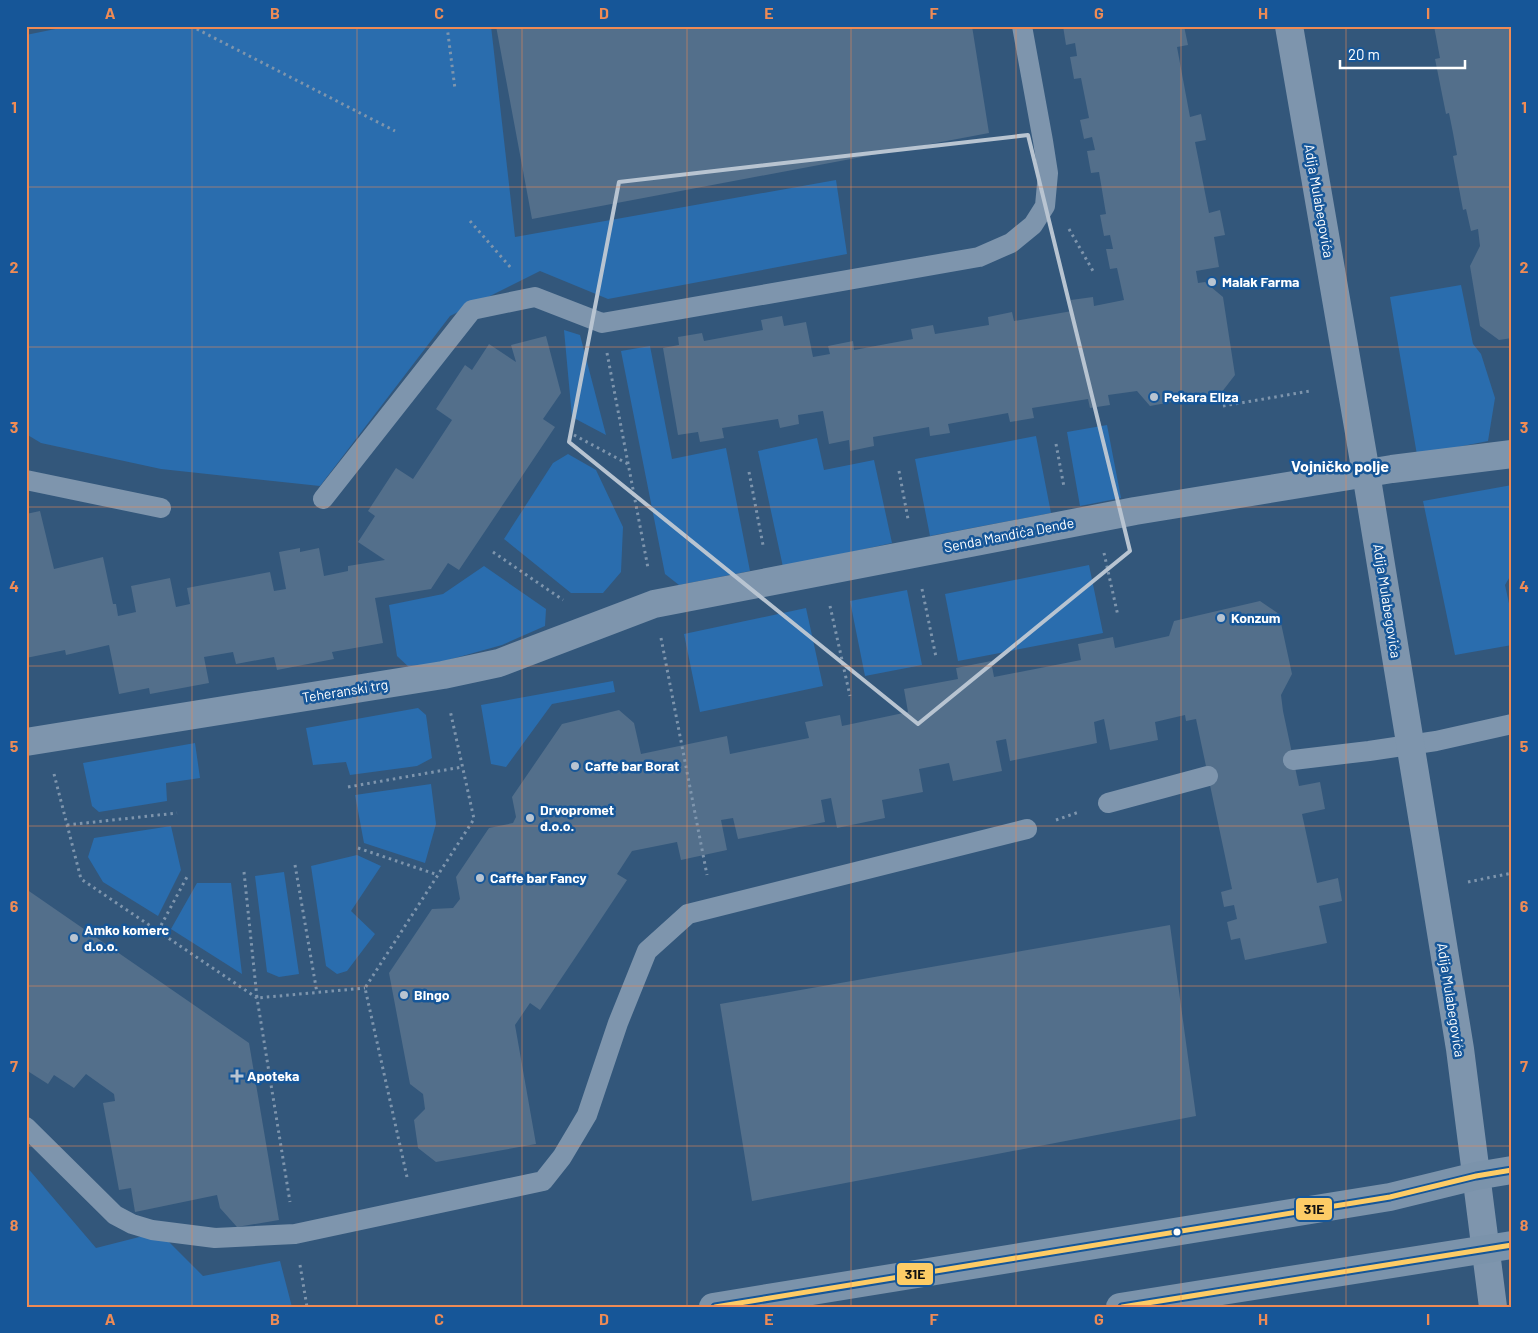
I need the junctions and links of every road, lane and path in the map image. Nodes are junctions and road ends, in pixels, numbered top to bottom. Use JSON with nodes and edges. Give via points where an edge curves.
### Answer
{"nodes":[{"id":1,"x":191,"y":26,"type":"edge"},
{"id":2,"x":447,"y":26,"type":"edge"},
{"id":3,"x":1022,"y":26,"type":"edge"},
{"id":4,"x":1289,"y":26,"type":"edge"},
{"id":5,"x":455,"y":89,"type":"dead end"},
{"id":6,"x":395,"y":131,"type":"dead end"},
{"id":7,"x":1045,"y":206,"type":"junction"},
{"id":8,"x":470,"y":220,"type":"dead end"},
{"id":9,"x":1093,"y":271,"type":"dead end"},
{"id":10,"x":536,"y":297,"type":"junction"},
{"id":11,"x":602,"y":323,"type":"junction"},
{"id":12,"x":1310,"y":391,"type":"dead end"},
{"id":13,"x":1223,"y":406,"type":"dead end"},
{"id":14,"x":574,"y":436,"type":"dead end"},
{"id":15,"x":1056,"y":444,"type":"dead end"},
{"id":16,"x":1512,"y":454,"type":"edge"},
{"id":17,"x":628,"y":464,"type":"junction"},
{"id":18,"x":899,"y":471,"type":"dead end"},
{"id":19,"x":749,"y":472,"type":"dead end"},
{"id":20,"x":1366,"y":474,"type":"junction"},
{"id":21,"x":26,"y":480,"type":"edge"},
{"id":22,"x":323,"y":499,"type":"dead end"},
{"id":23,"x":161,"y":508,"type":"dead end"},
{"id":24,"x":1084,"y":520,"type":"junction"},
{"id":25,"x":493,"y":552,"type":"dead end"},
{"id":26,"x":915,"y":554,"type":"junction"},
{"id":27,"x":822,"y":571,"type":"junction"},
{"id":28,"x":770,"y":581,"type":"junction"},
{"id":29,"x":654,"y":604,"type":"junction"},
{"id":30,"x":1118,"y":616,"type":"dead end"},
{"id":31,"x":598,"y":625,"type":"junction"},
{"id":32,"x":936,"y":657,"type":"dead end"},
{"id":33,"x":443,"y":675,"type":"junction"},
{"id":34,"x":850,"y":696,"type":"dead end"},
{"id":35,"x":1512,"y":724,"type":"edge"},
{"id":36,"x":35,"y":740,"type":"edge"},
{"id":37,"x":1410,"y":745,"type":"junction"},
{"id":38,"x":1293,"y":760,"type":"dead end"},
{"id":39,"x":462,"y":767,"type":"junction"},
{"id":40,"x":1208,"y":776,"type":"dead end"},
{"id":41,"x":348,"y":787,"type":"dead end"},
{"id":42,"x":1108,"y":802,"type":"joint"},
{"id":43,"x":177,"y":814,"type":"dead end"},
{"id":44,"x":67,"y":825,"type":"junction"},
{"id":45,"x":1027,"y":829,"type":"joint"},
{"id":46,"x":358,"y":848,"type":"dead end"},
{"id":47,"x":295,"y":865,"type":"dead end"},
{"id":48,"x":244,"y":872,"type":"dead end"},
{"id":49,"x":1512,"y":874,"type":"edge"},
{"id":50,"x":438,"y":875,"type":"junction"},
{"id":51,"x":188,"y":876,"type":"dead end"},
{"id":52,"x":1463,"y":883,"type":"dead end"},
{"id":53,"x":714,"y":908,"type":"junction"},
{"id":54,"x":158,"y":931,"type":"junction"},
{"id":55,"x":365,"y":988,"type":"junction"},
{"id":56,"x":317,"y":993,"type":"junction"},
{"id":57,"x":257,"y":998,"type":"junction"},
{"id":58,"x":26,"y":1127,"type":"edge"},
{"id":59,"x":1512,"y":1170,"type":"edge"},
{"id":60,"x":1476,"y":1176,"type":"junction"},
{"id":61,"x":414,"y":1208,"type":"junction"},
{"id":62,"x":295,"y":1234,"type":"junction"},
{"id":63,"x":1499,"y":1247,"type":"edge"},
{"id":64,"x":307,"y":1307,"type":"edge"},
{"id":65,"x":713,"y":1307,"type":"edge"},
{"id":66,"x":1120,"y":1307,"type":"edge"},
{"id":67,"x":1493,"y":1307,"type":"edge"}],
"edges":[{"from":1,"to":6,"type":"path"},
{"from":2,"to":5,"type":"path"},
{"from":3,"to":7,"type":"lane","via":[[1044,140],[1048,173]]},
{"from":4,"to":20,"type":"street","name":"Adija Mulabegovića"},
{"from":7,"to":9,"type":"path","via":[[1070,231]]},
{"from":7,"to":11,"type":"lane","via":[[1032,225],[1012,243],[979,258]]},
{"from":8,"to":10,"type":"path"},
{"from":10,"to":11,"type":"lane"},
{"from":10,"to":22,"type":"lane","via":[[472,310]]},
{"from":11,"to":17,"type":"path"},
{"from":12,"to":13,"type":"path"},
{"from":14,"to":17,"type":"path"},
{"from":15,"to":24,"type":"path"},
{"from":16,"to":20,"type":"street","name":"Senda Mandića Dende"},
{"from":17,"to":29,"type":"path"},
{"from":18,"to":26,"type":"path"},
{"from":19,"to":28,"type":"path"},
{"from":20,"to":24,"type":"street","name":"Senda Mandića Dende"},
{"from":20,"to":37,"type":"street","name":"Adija Mulabegovića"},
{"from":21,"to":23,"type":"lane"},
{"from":24,"to":26,"type":"street","name":"Senda Mandića Dende"},
{"from":24,"to":30,"type":"path"},
{"from":25,"to":31,"type":"path"},
{"from":26,"to":27,"type":"street","name":"Senda Mandića Dende"},
{"from":26,"to":32,"type":"path"},
{"from":27,"to":28,"type":"street","name":"Senda Mandića Dende"},
{"from":27,"to":34,"type":"path"},
{"from":28,"to":29,"type":"street","name":"Senda Mandića Dende"},
{"from":29,"to":31,"type":"street","name":"Teheranski trg"},
{"from":29,"to":53,"type":"path"},
{"from":31,"to":33,"type":"street","name":"Teheranski trg","via":[[499,662]]},
{"from":33,"to":36,"type":"street","name":"Teheranski trg"},
{"from":33,"to":39,"type":"path"},
{"from":35,"to":37,"type":"lane"},
{"from":36,"to":44,"type":"path"},
{"from":37,"to":38,"type":"lane"},
{"from":37,"to":60,"type":"street","name":"Adija Mulabegovića","via":[[1460,1049]]},
{"from":39,"to":41,"type":"path"},
{"from":39,"to":50,"type":"path","via":[[474,819]]},
{"from":40,"to":42,"type":"lane"},
{"from":42,"to":45,"type":"path"},
{"from":43,"to":44,"type":"path"},
{"from":44,"to":54,"type":"path","via":[[81,879]]},
{"from":45,"to":53,"type":"lane"},
{"from":46,"to":50,"type":"path"},
{"from":47,"to":56,"type":"path"},
{"from":48,"to":57,"type":"path"},
{"from":49,"to":52,"type":"path"},
{"from":50,"to":55,"type":"path"},
{"from":51,"to":54,"type":"path"},
{"from":53,"to":61,"type":"lane","via":[[688,914],[647,951],[587,1115],[543,1181]]},
{"from":54,"to":57,"type":"path"},
{"from":55,"to":56,"type":"path"},
{"from":55,"to":61,"type":"path"},
{"from":56,"to":57,"type":"path"},
{"from":57,"to":62,"type":"path"},
{"from":58,"to":62,"type":"lane","via":[[115,1215],[132,1224],[152,1230],[215,1238]]},
{"from":59,"to":60,"type":"main road"},
{"from":60,"to":63,"type":"street","name":"Adija Mulabegovića"},
{"from":60,"to":65,"type":"main road","via":[[1390,1197]]},
{"from":61,"to":62,"type":"lane"},
{"from":62,"to":64,"type":"path"},
{"from":63,"to":66,"type":"main road"},
{"from":63,"to":67,"type":"street","name":"Adija Mulabegovića"}]}
